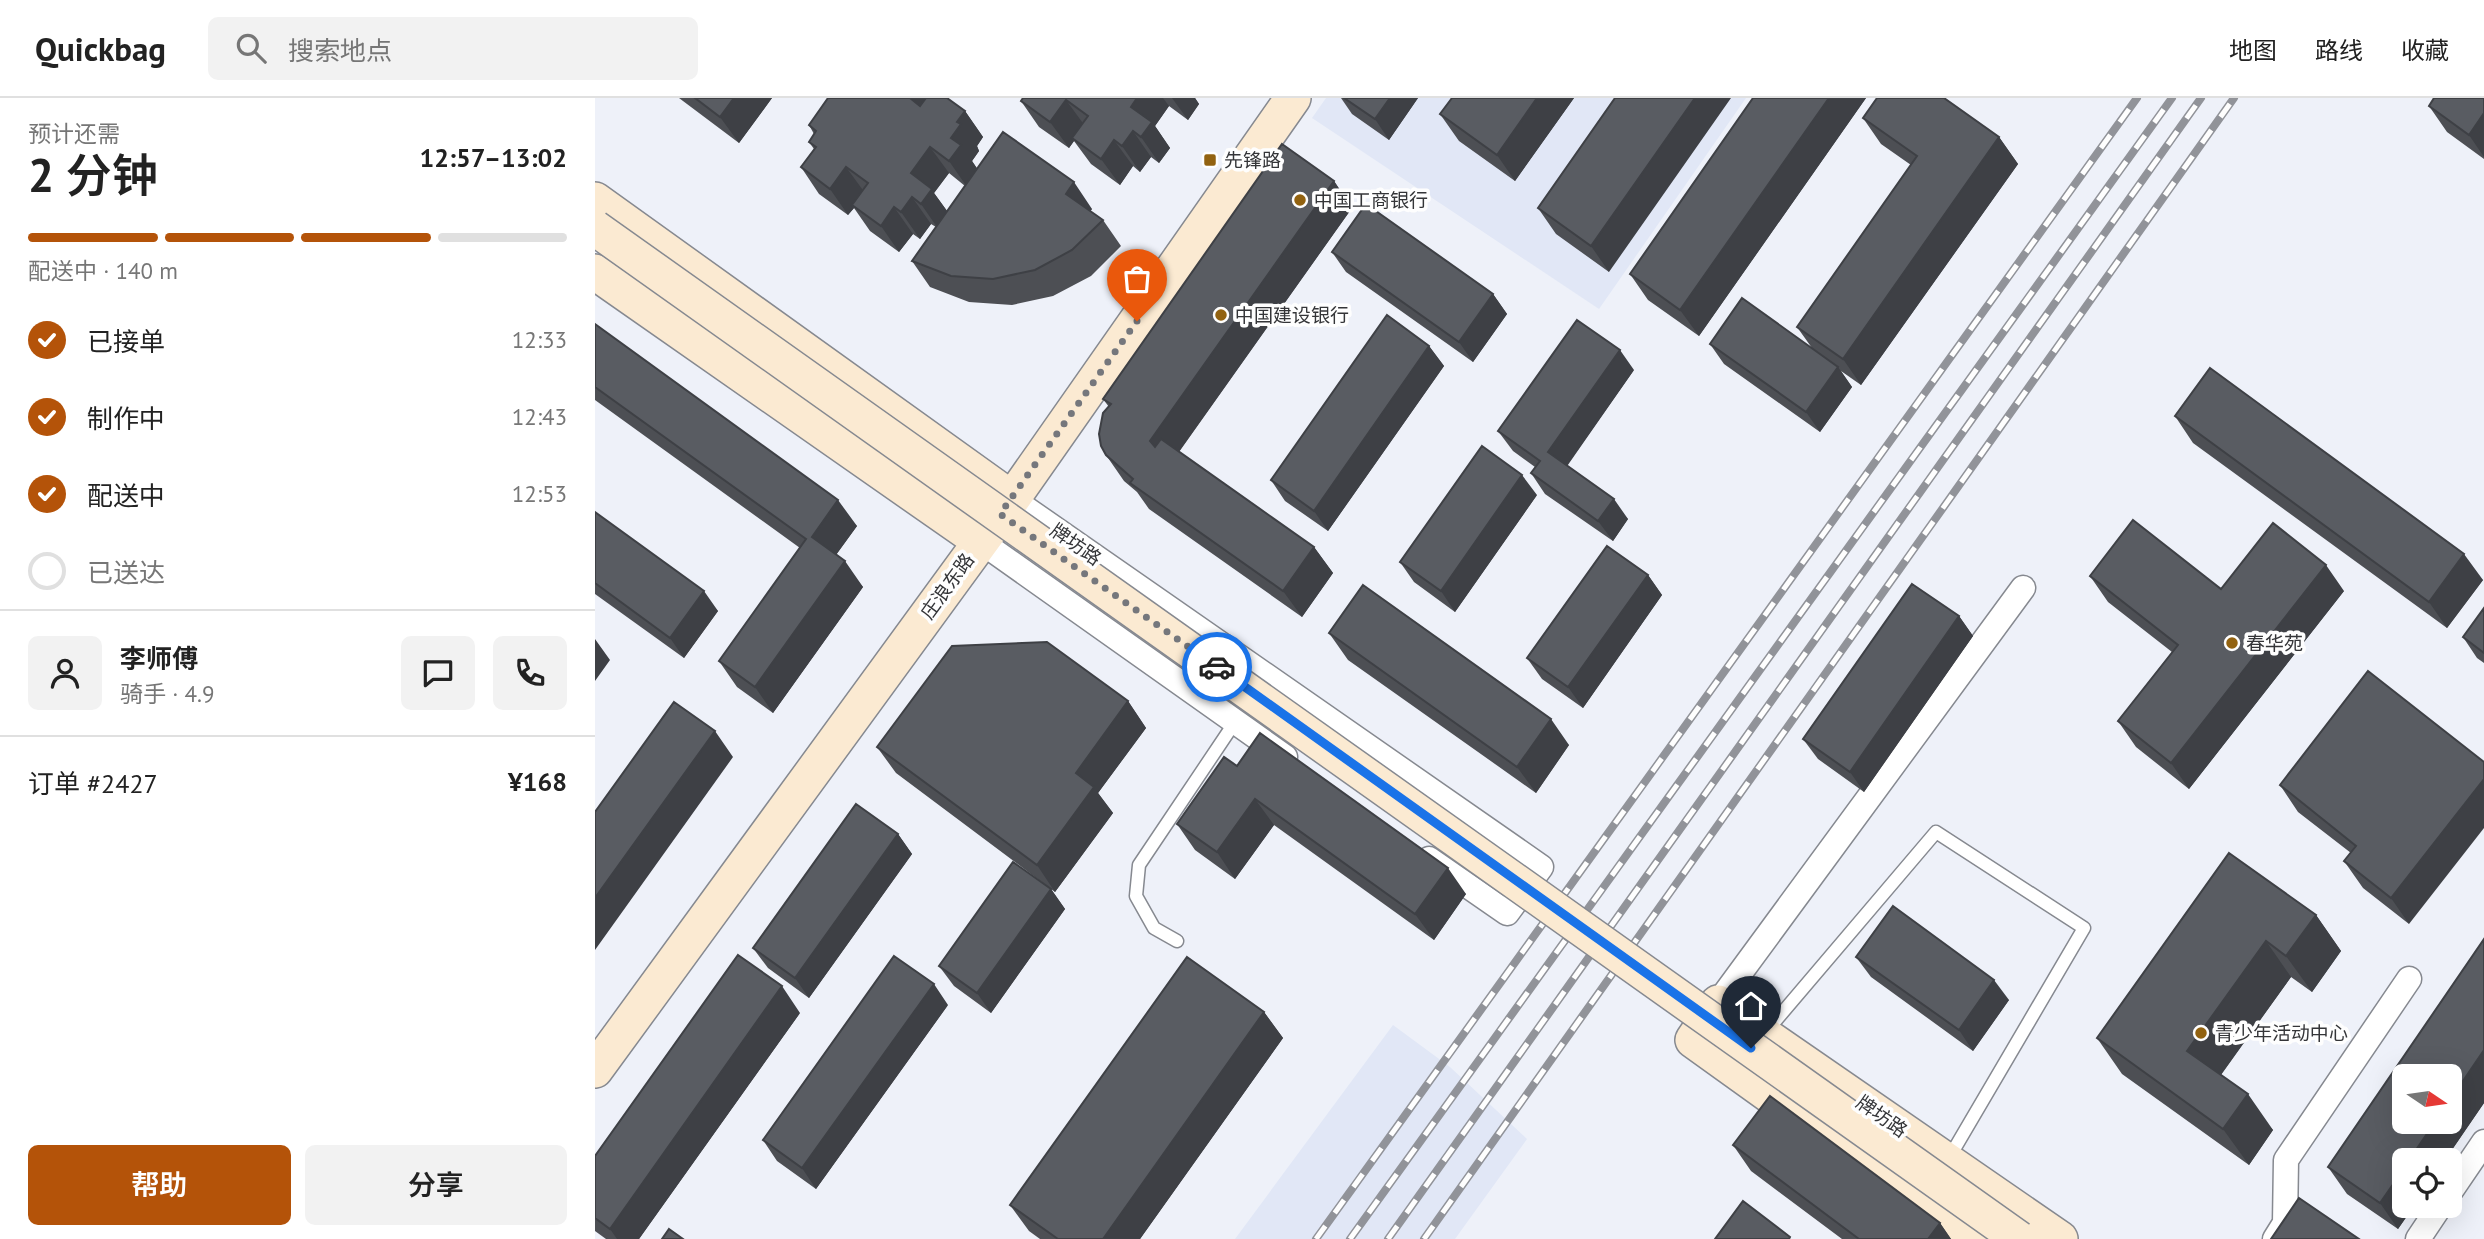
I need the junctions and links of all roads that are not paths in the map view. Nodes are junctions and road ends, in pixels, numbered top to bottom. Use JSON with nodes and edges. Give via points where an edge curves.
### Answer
{"nodes":[{"id":1,"x":1293,"y":98,"type":"edge"},
{"id":2,"x":595,"y":200,"type":"edge"},
{"id":3,"x":595,"y":228,"type":"edge"},
{"id":4,"x":595,"y":272,"type":"edge"},
{"id":5,"x":997,"y":518,"type":"junction"},
{"id":6,"x":2023,"y":588,"type":"dead end"},
{"id":7,"x":1235,"y":722,"type":"junction"},
{"id":8,"x":1303,"y":770,"type":"edge"},
{"id":9,"x":1405,"y":842,"type":"edge"},
{"id":10,"x":1533,"y":893,"type":"junction"},
{"id":11,"x":1177,"y":942,"type":"dead end"},
{"id":12,"x":2409,"y":979,"type":"dead end"},
{"id":13,"x":1713,"y":1010,"type":"junction"},
{"id":14,"x":1763,"y":1034,"type":"junction"},
{"id":15,"x":595,"y":1070,"type":"edge"},
{"id":16,"x":2484,"y":1142,"type":"edge"},
{"id":17,"x":1947,"y":1161,"type":"junction"},
{"id":18,"x":2462,"y":1174,"type":"edge"},
{"id":19,"x":2432,"y":1218,"type":"edge"},
{"id":20,"x":1970,"y":1239,"type":"edge"},
{"id":21,"x":2020,"y":1239,"type":"edge"},
{"id":22,"x":2060,"y":1239,"type":"edge"},
{"id":23,"x":2275,"y":1239,"type":"edge"},
{"id":24,"x":2418,"y":1239,"type":"edge"}],
"edges":[{"from":1,"to":5,"type":"street","name":"庄浪东路"},
{"from":2,"to":5,"type":"street","name":"牌坊路"},
{"from":3,"to":10,"type":"street","name":"牌坊路","bridge":true},
{"from":4,"to":5,"type":"street","name":"牌坊路"},
{"from":5,"to":7,"type":"street","name":"牌坊路"},
{"from":5,"to":10,"type":"street","name":"牌坊路","via":[[1541,867]]},
{"from":5,"to":15,"type":"street","name":"庄浪东路"},
{"from":6,"to":13,"type":"street"},
{"from":7,"to":8,"type":"street","name":"牌坊路"},
{"from":7,"to":11,"type":"lane","via":[[1139,865],[1136,896],[1154,928]]},
{"from":9,"to":10,"type":"street","name":"牌坊路","via":[[1507,913]]},
{"from":10,"to":21,"type":"street","name":"牌坊路","bridge":true},
{"from":12,"to":23,"type":"street","via":[[2286,1160],[2285,1223]]},
{"from":13,"to":14,"type":"street","name":"牌坊路"},
{"from":13,"to":20,"type":"street","via":[[1693,1040]]},
{"from":13,"to":21,"type":"street"},
{"from":14,"to":17,"type":"street","name":"牌坊路"},
{"from":14,"to":17,"type":"lane","via":[[1936,832],[2084,928]]},
{"from":16,"to":18,"type":"street"},
{"from":17,"to":22,"type":"street","name":"牌坊路"},
{"from":19,"to":24,"type":"street"}]}
